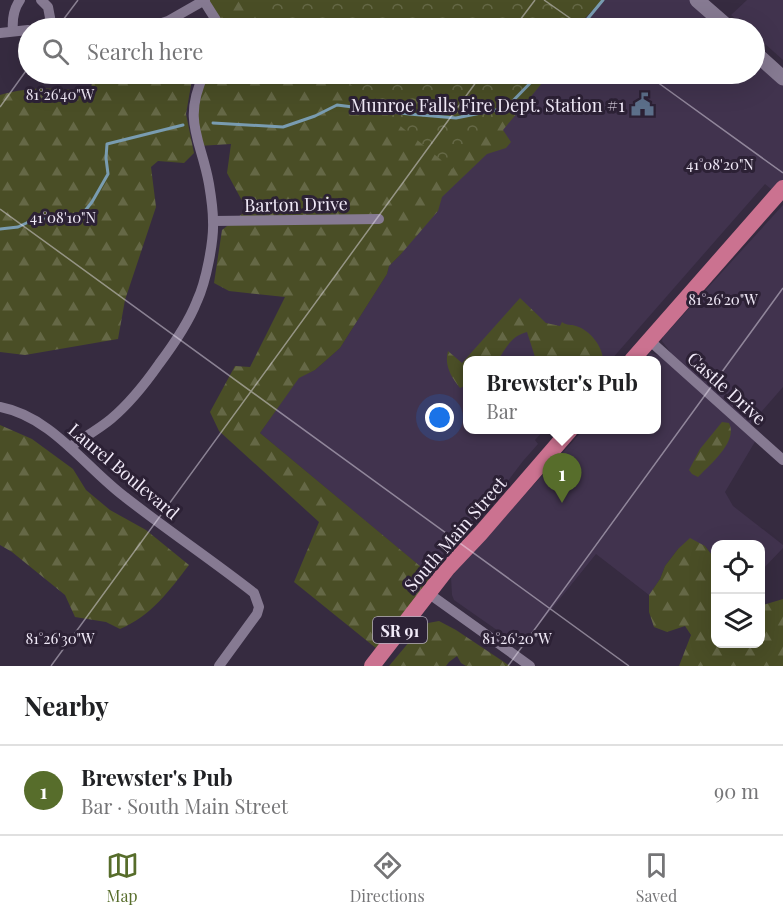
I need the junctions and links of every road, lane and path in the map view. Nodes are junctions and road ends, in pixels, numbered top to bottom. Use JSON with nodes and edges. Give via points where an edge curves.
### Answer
{"nodes":[{"id":1,"x":20,"y":0,"type":"edge"},
{"id":2,"x":41,"y":0,"type":"edge"},
{"id":3,"x":697,"y":0,"type":"edge"},
{"id":4,"x":204,"y":1,"type":"edge"},
{"id":5,"x":50,"y":18,"type":"edge"},
{"id":6,"x":173,"y":18,"type":"edge"},
{"id":7,"x":215,"y":18,"type":"edge"},
{"id":8,"x":718,"y":18,"type":"edge"},
{"id":9,"x":13,"y":31,"type":"junction"},
{"id":10,"x":18,"y":31,"type":"edge"},
{"id":11,"x":0,"y":33,"type":"edge"},
{"id":12,"x":765,"y":62,"type":"edge"},
{"id":13,"x":783,"y":78,"type":"edge"},
{"id":14,"x":199,"y":84,"type":"edge"},
{"id":15,"x":783,"y":188,"type":"edge"},
{"id":16,"x":379,"y":219,"type":"dead end"},
{"id":17,"x":213,"y":221,"type":"junction"},
{"id":18,"x":649,"y":340,"type":"junction"},
{"id":19,"x":635,"y":356,"type":"edge"},
{"id":20,"x":0,"y":407,"type":"edge"},
{"id":21,"x":566,"y":434,"type":"edge"},
{"id":22,"x":70,"y":447,"type":"junction"},
{"id":23,"x":783,"y":460,"type":"edge"},
{"id":24,"x":428,"y":593,"type":"junction"},
{"id":25,"x":219,"y":666,"type":"edge"},
{"id":26,"x":372,"y":666,"type":"edge"},
{"id":27,"x":530,"y":666,"type":"edge"}],
"edges":[{"from":1,"to":9,"type":"street","via":[[13,14]]},
{"from":2,"to":5,"type":"street","via":[[48,7]]},
{"from":3,"to":8,"type":"street"},
{"from":4,"to":6,"type":"street"},
{"from":4,"to":7,"type":"street"},
{"from":9,"to":10,"type":"street"},
{"from":9,"to":11,"type":"street"},
{"from":12,"to":13,"type":"street"},
{"from":14,"to":17,"type":"street","via":[[194,124],[207,174]]},
{"from":15,"to":18,"type":"main road"},
{"from":16,"to":17,"type":"street","name":"Barton Drive"},
{"from":17,"to":22,"type":"street","via":[[198,301],[178,337],[129,403]]},
{"from":18,"to":19,"type":"main road"},
{"from":18,"to":23,"type":"street","name":"Castle Drive"},
{"from":20,"to":22,"type":"street","name":"Laurel Boulevard","via":[[42,424]]},
{"from":21,"to":24,"type":"main road","name":"South Main Street","number":"SR 91"},
{"from":22,"to":25,"type":"street","name":"Laurel Boulevard","via":[[122,495],[254,593],[257,614]]},
{"from":24,"to":26,"type":"main road","name":"South Main Street","number":"SR 91"},
{"from":24,"to":27,"type":"street"}]}
